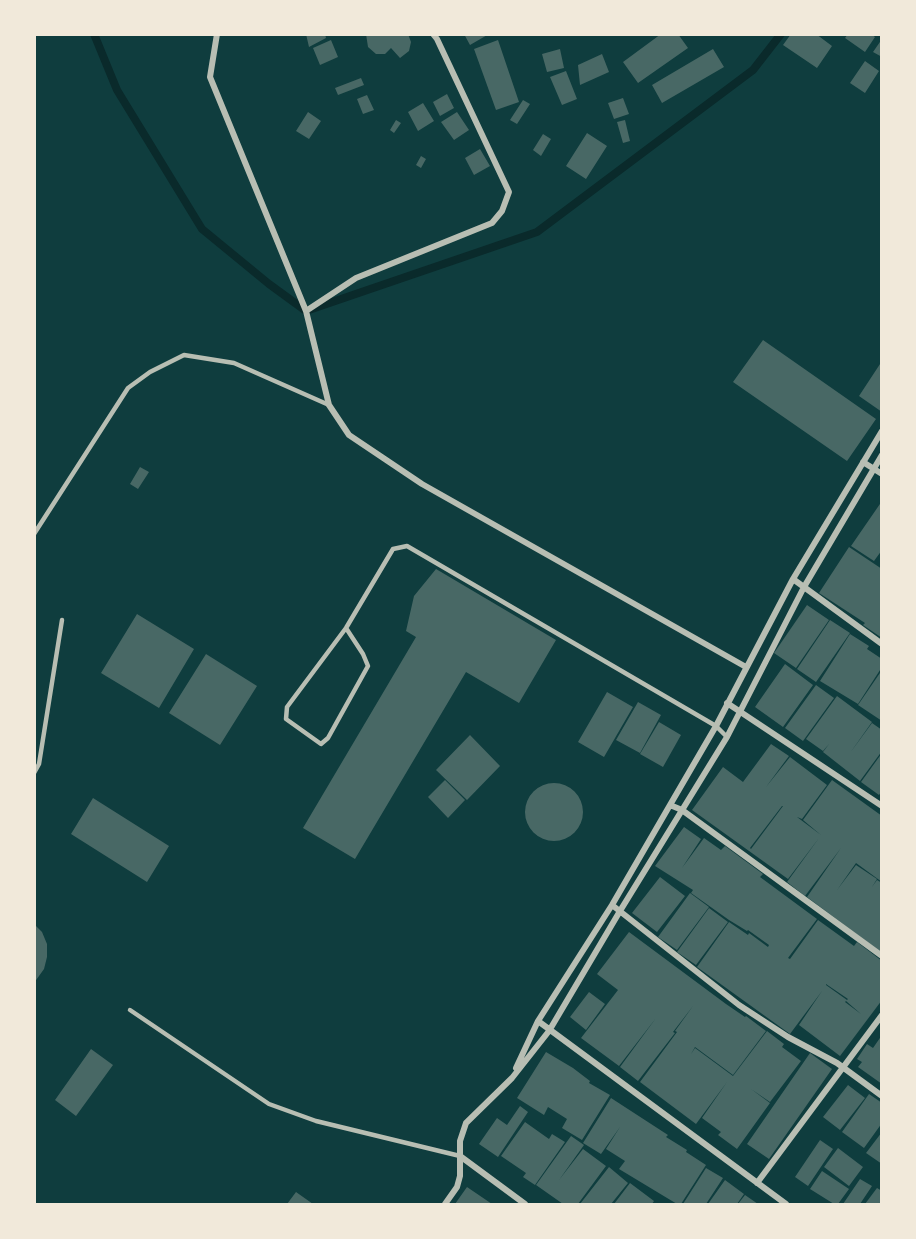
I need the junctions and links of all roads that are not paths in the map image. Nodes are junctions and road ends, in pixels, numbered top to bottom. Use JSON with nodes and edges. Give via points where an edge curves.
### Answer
{"nodes":[{"id":1,"x":217,"y":34,"type":"edge"},
{"id":2,"x":433,"y":34,"type":"edge"},
{"id":3,"x":306,"y":311,"type":"junction"},
{"id":4,"x":329,"y":405,"type":"junction"},
{"id":5,"x":882,"y":431,"type":"edge"},
{"id":6,"x":882,"y":455,"type":"edge"},
{"id":7,"x":862,"y":462,"type":"junction"},
{"id":8,"x":873,"y":468,"type":"junction"},
{"id":9,"x":882,"y":474,"type":"edge"},
{"id":10,"x":34,"y":534,"type":"edge"},
{"id":11,"x":793,"y":579,"type":"junction"},
{"id":12,"x":804,"y":587,"type":"junction"},
{"id":13,"x":62,"y":620,"type":"dead end"},
{"id":14,"x":346,"y":628,"type":"junction"},
{"id":15,"x":882,"y":644,"type":"edge"},
{"id":16,"x":746,"y":667,"type":"junction"},
{"id":17,"x":727,"y":703,"type":"junction"},
{"id":18,"x":741,"y":712,"type":"junction"},
{"id":19,"x":716,"y":726,"type":"junction"},
{"id":20,"x":727,"y":737,"type":"junction"},
{"id":21,"x":34,"y":772,"type":"edge"},
{"id":22,"x":670,"y":805,"type":"junction"},
{"id":23,"x":882,"y":806,"type":"edge"},
{"id":24,"x":682,"y":810,"type":"junction"},
{"id":25,"x":612,"y":905,"type":"junction"},
{"id":26,"x":620,"y":911,"type":"junction"},
{"id":27,"x":882,"y":956,"type":"edge"},
{"id":28,"x":130,"y":1010,"type":"dead end"},
{"id":29,"x":882,"y":1015,"type":"edge"},
{"id":30,"x":538,"y":1021,"type":"junction"},
{"id":31,"x":549,"y":1031,"type":"junction"},
{"id":32,"x":843,"y":1067,"type":"junction"},
{"id":33,"x":512,"y":1078,"type":"junction"},
{"id":34,"x":882,"y":1096,"type":"edge"},
{"id":35,"x":460,"y":1156,"type":"junction"},
{"id":36,"x":757,"y":1183,"type":"junction"},
{"id":37,"x":446,"y":1204,"type":"edge"},
{"id":38,"x":525,"y":1204,"type":"edge"},
{"id":39,"x":786,"y":1204,"type":"edge"}],
"edges":[{"from":1,"to":3,"type":"street","via":[[210,77]]},
{"from":2,"to":3,"type":"street","via":[[509,192],[502,211],[492,223],[356,278]]},
{"from":3,"to":4,"type":"street"},
{"from":4,"to":10,"type":"lane","via":[[234,363],[184,355],[128,388]]},
{"from":4,"to":16,"type":"street","via":[[349,435],[422,484]]},
{"from":5,"to":7,"type":"street"},
{"from":6,"to":8,"type":"street"},
{"from":7,"to":8,"type":"street"},
{"from":7,"to":11,"type":"street"},
{"from":8,"to":9,"type":"street"},
{"from":8,"to":12,"type":"street"},
{"from":11,"to":12,"type":"street"},
{"from":11,"to":16,"type":"street"},
{"from":12,"to":15,"type":"street"},
{"from":12,"to":18,"type":"street"},
{"from":13,"to":21,"type":"lane","via":[[39,764]]},
{"from":14,"to":14,"type":"lane","via":[[287,706],[286,719],[321,744],[368,666]]},
{"from":14,"to":19,"type":"lane","via":[[393,549],[407,546]]},
{"from":16,"to":17,"type":"street"},
{"from":17,"to":18,"type":"street"},
{"from":17,"to":19,"type":"street"},
{"from":18,"to":20,"type":"street"},
{"from":18,"to":23,"type":"street"},
{"from":19,"to":20,"type":"lane"},
{"from":19,"to":22,"type":"street"},
{"from":20,"to":24,"type":"street"},
{"from":22,"to":24,"type":"street"},
{"from":22,"to":25,"type":"street"},
{"from":24,"to":26,"type":"street"},
{"from":24,"to":27,"type":"street"},
{"from":25,"to":26,"type":"street"},
{"from":25,"to":30,"type":"street"},
{"from":26,"to":31,"type":"street"},
{"from":26,"to":32,"type":"street","via":[[739,1005]]},
{"from":28,"to":35,"type":"lane","via":[[269,1104],[316,1121]]},
{"from":29,"to":32,"type":"street"},
{"from":30,"to":31,"type":"street"},
{"from":30,"to":33,"type":"street"},
{"from":31,"to":33,"type":"street"},
{"from":31,"to":36,"type":"street"},
{"from":32,"to":34,"type":"street"},
{"from":32,"to":36,"type":"street"},
{"from":33,"to":35,"type":"street","via":[[466,1123]]},
{"from":35,"to":37,"type":"street","via":[[457,1187]]},
{"from":35,"to":38,"type":"street"},
{"from":36,"to":39,"type":"street"}]}
